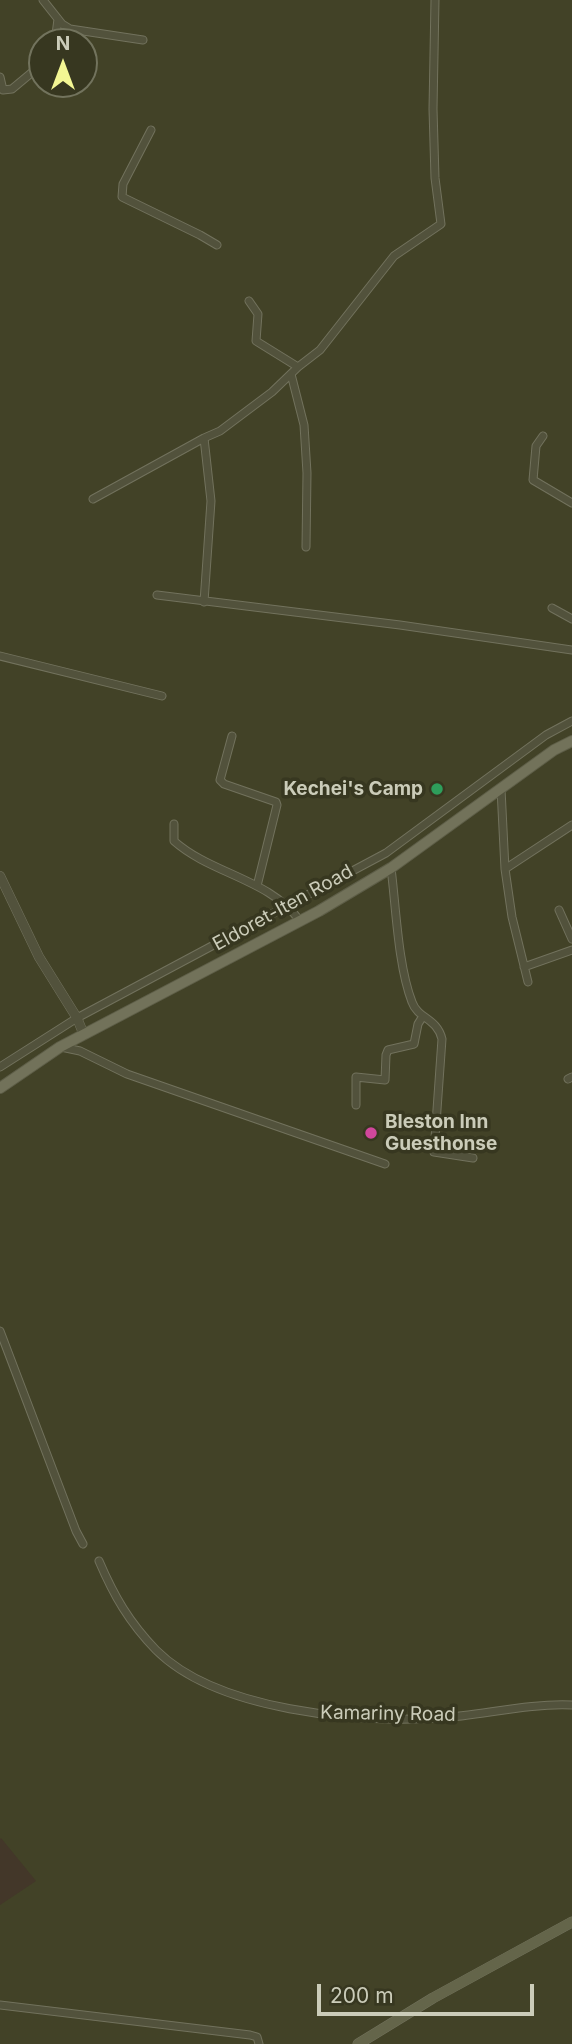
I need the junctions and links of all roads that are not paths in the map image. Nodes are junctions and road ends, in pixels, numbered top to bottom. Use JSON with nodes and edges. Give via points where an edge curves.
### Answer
{"nodes":[{"id":1,"x":43,"y":0,"type":"edge"},
{"id":2,"x":435,"y":0,"type":"edge"},
{"id":3,"x":58,"y":19,"type":"junction"},
{"id":4,"x":56,"y":28,"type":"edge"},
{"id":5,"x":142,"y":40,"type":"dead end"},
{"id":6,"x":28,"y":76,"type":"edge"},
{"id":7,"x":0,"y":77,"type":"edge"},
{"id":8,"x":151,"y":130,"type":"dead end"},
{"id":9,"x":217,"y":245,"type":"dead end"},
{"id":10,"x":249,"y":301,"type":"dead end"},
{"id":11,"x":298,"y":367,"type":"junction"},
{"id":12,"x":291,"y":374,"type":"junction"},
{"id":13,"x":543,"y":436,"type":"dead end"},
{"id":14,"x":204,"y":438,"type":"junction"},
{"id":15,"x":93,"y":499,"type":"dead end"},
{"id":16,"x":572,"y":503,"type":"edge"},
{"id":17,"x":306,"y":547,"type":"dead end"},
{"id":18,"x":157,"y":595,"type":"dead end"},
{"id":19,"x":204,"y":602,"type":"junction"},
{"id":20,"x":552,"y":608,"type":"dead end"},
{"id":21,"x":572,"y":619,"type":"edge"},
{"id":22,"x":572,"y":650,"type":"edge"},
{"id":23,"x":0,"y":656,"type":"edge"},
{"id":24,"x":162,"y":696,"type":"dead end"},
{"id":25,"x":572,"y":721,"type":"edge"},
{"id":26,"x":232,"y":736,"type":"dead end"},
{"id":27,"x":572,"y":741,"type":"edge"},
{"id":28,"x":501,"y":789,"type":"junction"},
{"id":29,"x":174,"y":824,"type":"dead end"},
{"id":30,"x":572,"y":825,"type":"edge"},
{"id":31,"x":391,"y":868,"type":"junction"},
{"id":32,"x":505,"y":869,"type":"junction"},
{"id":33,"x":0,"y":876,"type":"edge"},
{"id":34,"x":257,"y":886,"type":"junction"},
{"id":35,"x":288,"y":905,"type":"junction"},
{"id":36,"x":559,"y":910,"type":"dead end"},
{"id":37,"x":300,"y":921,"type":"junction"},
{"id":38,"x":572,"y":939,"type":"edge"},
{"id":39,"x":572,"y":950,"type":"edge"},
{"id":40,"x":524,"y":967,"type":"junction"},
{"id":41,"x":527,"y":982,"type":"dead end"},
{"id":42,"x":423,"y":1016,"type":"junction"},
{"id":43,"x":77,"y":1018,"type":"junction"},
{"id":44,"x":84,"y":1035,"type":"junction"},
{"id":45,"x":60,"y":1047,"type":"junction"},
{"id":46,"x":0,"y":1067,"type":"edge"},
{"id":47,"x":0,"y":1088,"type":"edge"},
{"id":48,"x":356,"y":1105,"type":"dead end"},
{"id":49,"x":473,"y":1158,"type":"dead end"},
{"id":50,"x":385,"y":1164,"type":"dead end"},
{"id":51,"x":0,"y":1331,"type":"edge"},
{"id":52,"x":83,"y":1544,"type":"dead end"},
{"id":53,"x":99,"y":1561,"type":"dead end"},
{"id":54,"x":572,"y":1705,"type":"edge"},
{"id":55,"x":572,"y":1922,"type":"edge"},
{"id":56,"x":0,"y":2005,"type":"edge"},
{"id":57,"x":259,"y":2044,"type":"edge"},
{"id":58,"x":358,"y":2044,"type":"edge"}],
"edges":[{"from":1,"to":3,"type":"street"},
{"from":2,"to":11,"type":"street","via":[[433,109],[441,224],[394,256],[320,350]]},
{"from":3,"to":4,"type":"street"},
{"from":3,"to":5,"type":"street","via":[[70,29]]},
{"from":6,"to":7,"type":"street","via":[[12,89],[3,90]]},
{"from":8,"to":9,"type":"street","via":[[123,184],[122,197]]},
{"from":10,"to":11,"type":"street","via":[[258,314],[256,341]]},
{"from":11,"to":12,"type":"street"},
{"from":12,"to":14,"type":"street","via":[[220,431]]},
{"from":12,"to":17,"type":"street","via":[[304,425]]},
{"from":13,"to":16,"type":"street","via":[[536,446],[533,480]]},
{"from":14,"to":15,"type":"street"},
{"from":14,"to":19,"type":"street","via":[[211,501]]},
{"from":18,"to":19,"type":"street"},
{"from":19,"to":22,"type":"street"},
{"from":20,"to":21,"type":"street"},
{"from":23,"to":24,"type":"street"},
{"from":25,"to":35,"type":"street","via":[[546,734],[386,853]]},
{"from":26,"to":34,"type":"street","via":[[220,780],[277,805]]},
{"from":27,"to":28,"type":"main road","name":"Eldoret-Iten Road"},
{"from":28,"to":31,"type":"main road","name":"Eldoret-Iten Road"},
{"from":28,"to":32,"type":"street"},
{"from":29,"to":34,"type":"street","via":[[174,841],[184,850]]},
{"from":30,"to":32,"type":"street"},
{"from":31,"to":37,"type":"main road","name":"Eldoret-Iten Road"},
{"from":31,"to":42,"type":"street","via":[[406,982],[413,1006]]},
{"from":32,"to":40,"type":"street"},
{"from":33,"to":43,"type":"street","via":[[39,957]]},
{"from":34,"to":35,"type":"street"},
{"from":35,"to":37,"type":"street"},
{"from":35,"to":43,"type":"street"},
{"from":36,"to":38,"type":"street"},
{"from":37,"to":44,"type":"main road","name":"Eldoret-Iten Road"},
{"from":39,"to":40,"type":"street"},
{"from":40,"to":41,"type":"street"},
{"from":42,"to":48,"type":"street","via":[[414,1044],[388,1050],[385,1080],[356,1077]]},
{"from":42,"to":49,"type":"street","via":[[439,1029],[442,1039],[433,1152]]},
{"from":43,"to":44,"type":"street"},
{"from":43,"to":46,"type":"street"},
{"from":44,"to":45,"type":"main road","name":"Eldoret-Iten Road"},
{"from":45,"to":47,"type":"main road","name":"Eldoret-Iten Road"},
{"from":45,"to":50,"type":"street"},
{"from":51,"to":52,"type":"street"},
{"from":53,"to":54,"type":"street","name":"Kamariny Road","via":[[117,1601],[158,1651],[193,1678],[240,1695],[343,1717],[438,1718]]},
{"from":55,"to":58,"type":"main road"},
{"from":56,"to":57,"type":"street","via":[[237,2033],[257,2038]]}]}
